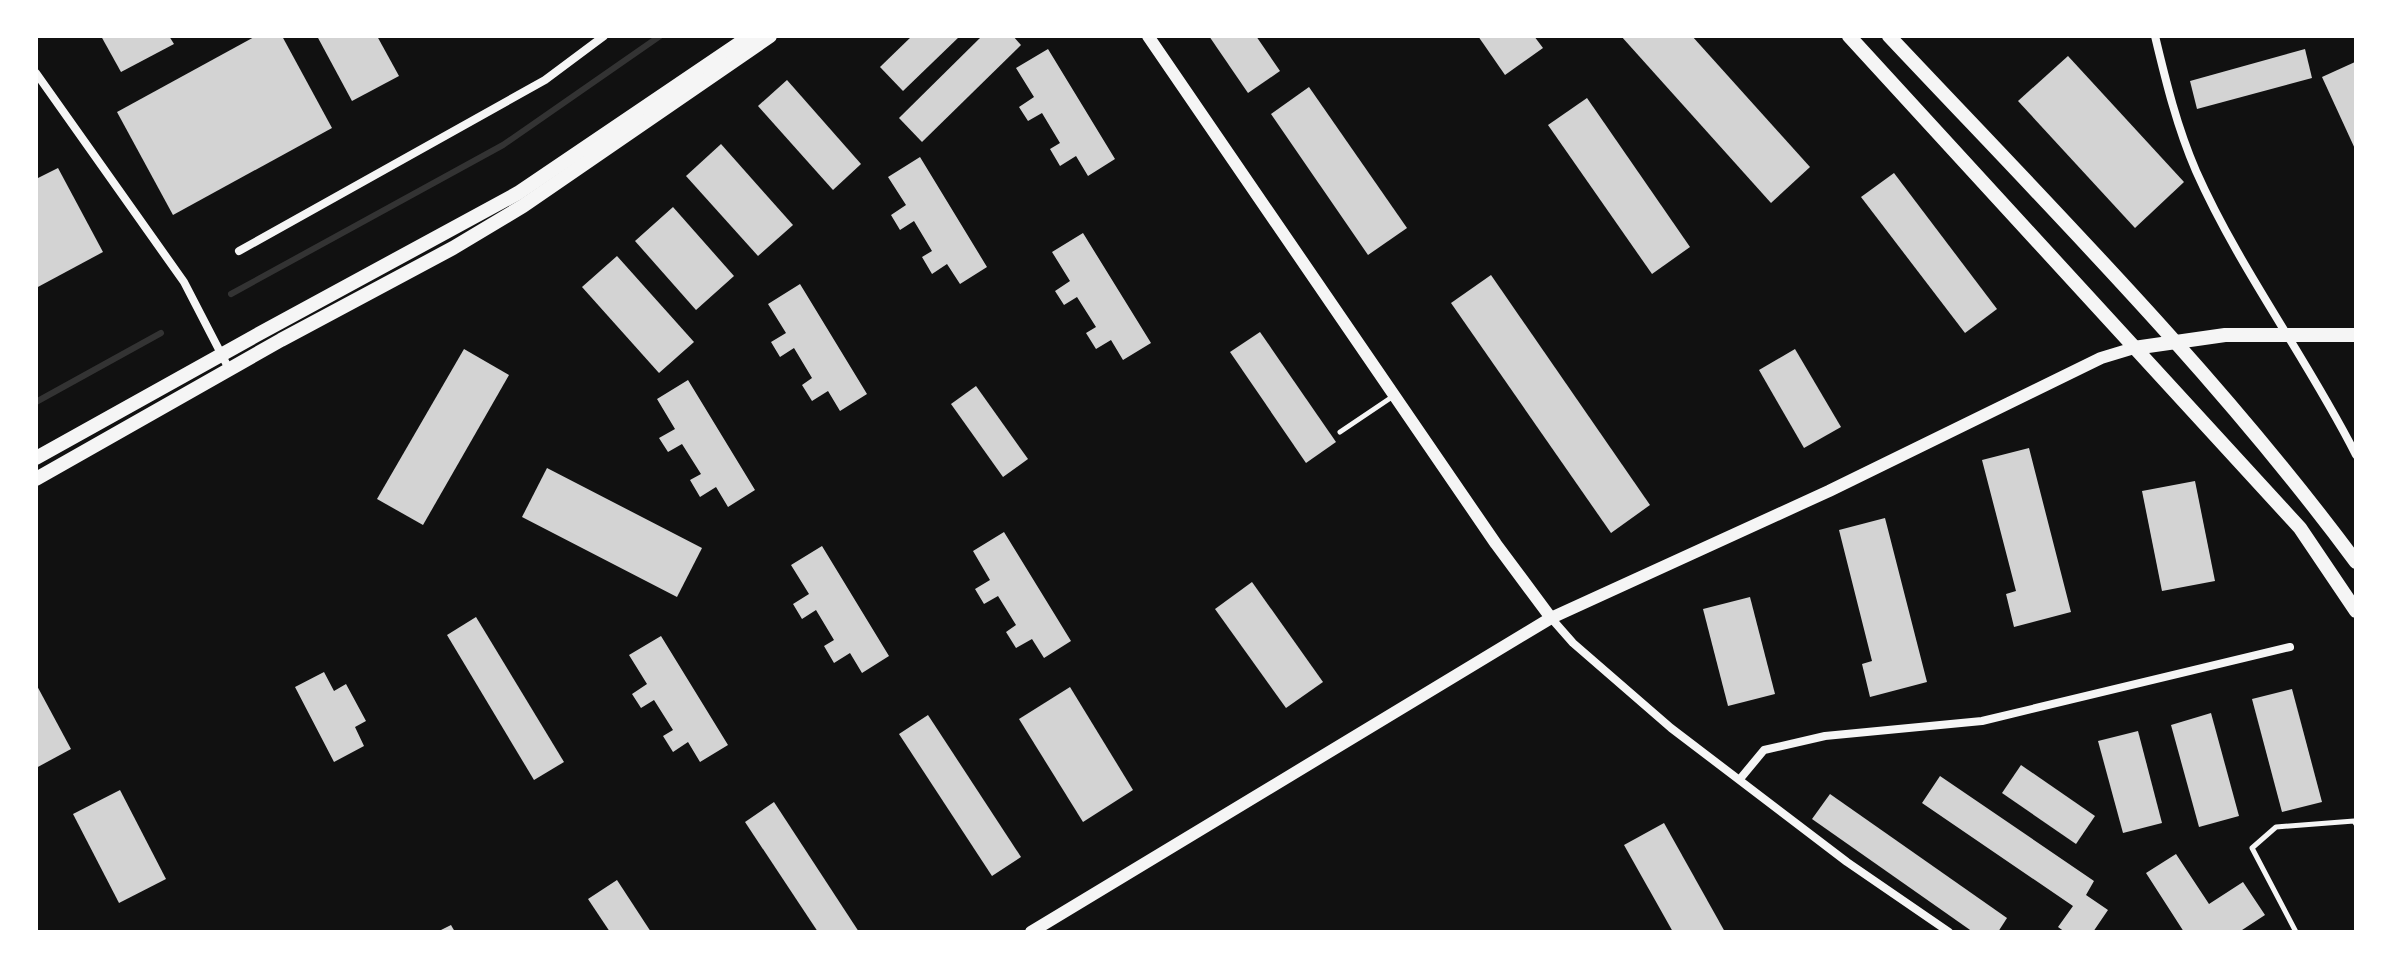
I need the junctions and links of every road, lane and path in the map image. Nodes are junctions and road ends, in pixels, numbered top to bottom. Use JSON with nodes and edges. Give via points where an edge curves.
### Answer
{"nodes":[{"id":1,"x":604,"y":36,"type":"edge"},
{"id":2,"x":750,"y":36,"type":"edge"},
{"id":3,"x":1148,"y":36,"type":"edge"},
{"id":4,"x":1849,"y":36,"type":"edge"},
{"id":5,"x":1889,"y":36,"type":"edge"},
{"id":6,"x":2155,"y":36,"type":"edge"},
{"id":7,"x":767,"y":37,"type":"edge"},
{"id":8,"x":36,"y":73,"type":"edge"},
{"id":9,"x":239,"y":251,"type":"dead end"},
{"id":10,"x":2356,"y":335,"type":"edge"},
{"id":11,"x":2176,"y":342,"type":"junction"},
{"id":12,"x":2134,"y":348,"type":"junction"},
{"id":13,"x":221,"y":355,"type":"junction"},
{"id":14,"x":229,"y":369,"type":"junction"},
{"id":15,"x":1396,"y":394,"type":"junction"},
{"id":16,"x":1340,"y":432,"type":"dead end"},
{"id":17,"x":2356,"y":455,"type":"edge"},
{"id":18,"x":36,"y":458,"type":"edge"},
{"id":19,"x":36,"y":479,"type":"edge"},
{"id":20,"x":2356,"y":562,"type":"edge"},
{"id":21,"x":2356,"y":611,"type":"edge"},
{"id":22,"x":1551,"y":618,"type":"junction"},
{"id":23,"x":2290,"y":647,"type":"dead end"},
{"id":24,"x":1740,"y":779,"type":"junction"},
{"id":25,"x":2356,"y":824,"type":"edge"},
{"id":26,"x":1031,"y":932,"type":"edge"},
{"id":27,"x":1949,"y":932,"type":"edge"},
{"id":28,"x":2296,"y":932,"type":"edge"}],
"edges":[{"from":1,"to":9,"type":"street","via":[[545,80]]},
{"from":2,"to":13,"type":"main road","via":[[518,193]]},
{"from":3,"to":15,"type":"street"},
{"from":4,"to":12,"type":"main road"},
{"from":5,"to":11,"type":"main road"},
{"from":6,"to":17,"type":"street","via":[[2173,109],[2197,172]]},
{"from":7,"to":14,"type":"main road","via":[[523,206]]},
{"from":8,"to":13,"type":"street","via":[[184,282]]},
{"from":10,"to":11,"type":"main road","via":[[2225,335]]},
{"from":11,"to":12,"type":"main road"},
{"from":11,"to":20,"type":"main road"},
{"from":12,"to":21,"type":"main road","via":[[2300,528]]},
{"from":12,"to":22,"type":"street","via":[[2101,358]]},
{"from":13,"to":14,"type":"street"},
{"from":13,"to":18,"type":"main road"},
{"from":14,"to":19,"type":"main road"},
{"from":15,"to":16,"type":"lane"},
{"from":15,"to":22,"type":"street"},
{"from":22,"to":24,"type":"street","via":[[1671,728]]},
{"from":22,"to":26,"type":"street"},
{"from":23,"to":24,"type":"street","via":[[1982,721],[1825,736],[1764,750]]},
{"from":24,"to":27,"type":"street"},
{"from":25,"to":28,"type":"lane","via":[[2276,827],[2252,848]]}]}
